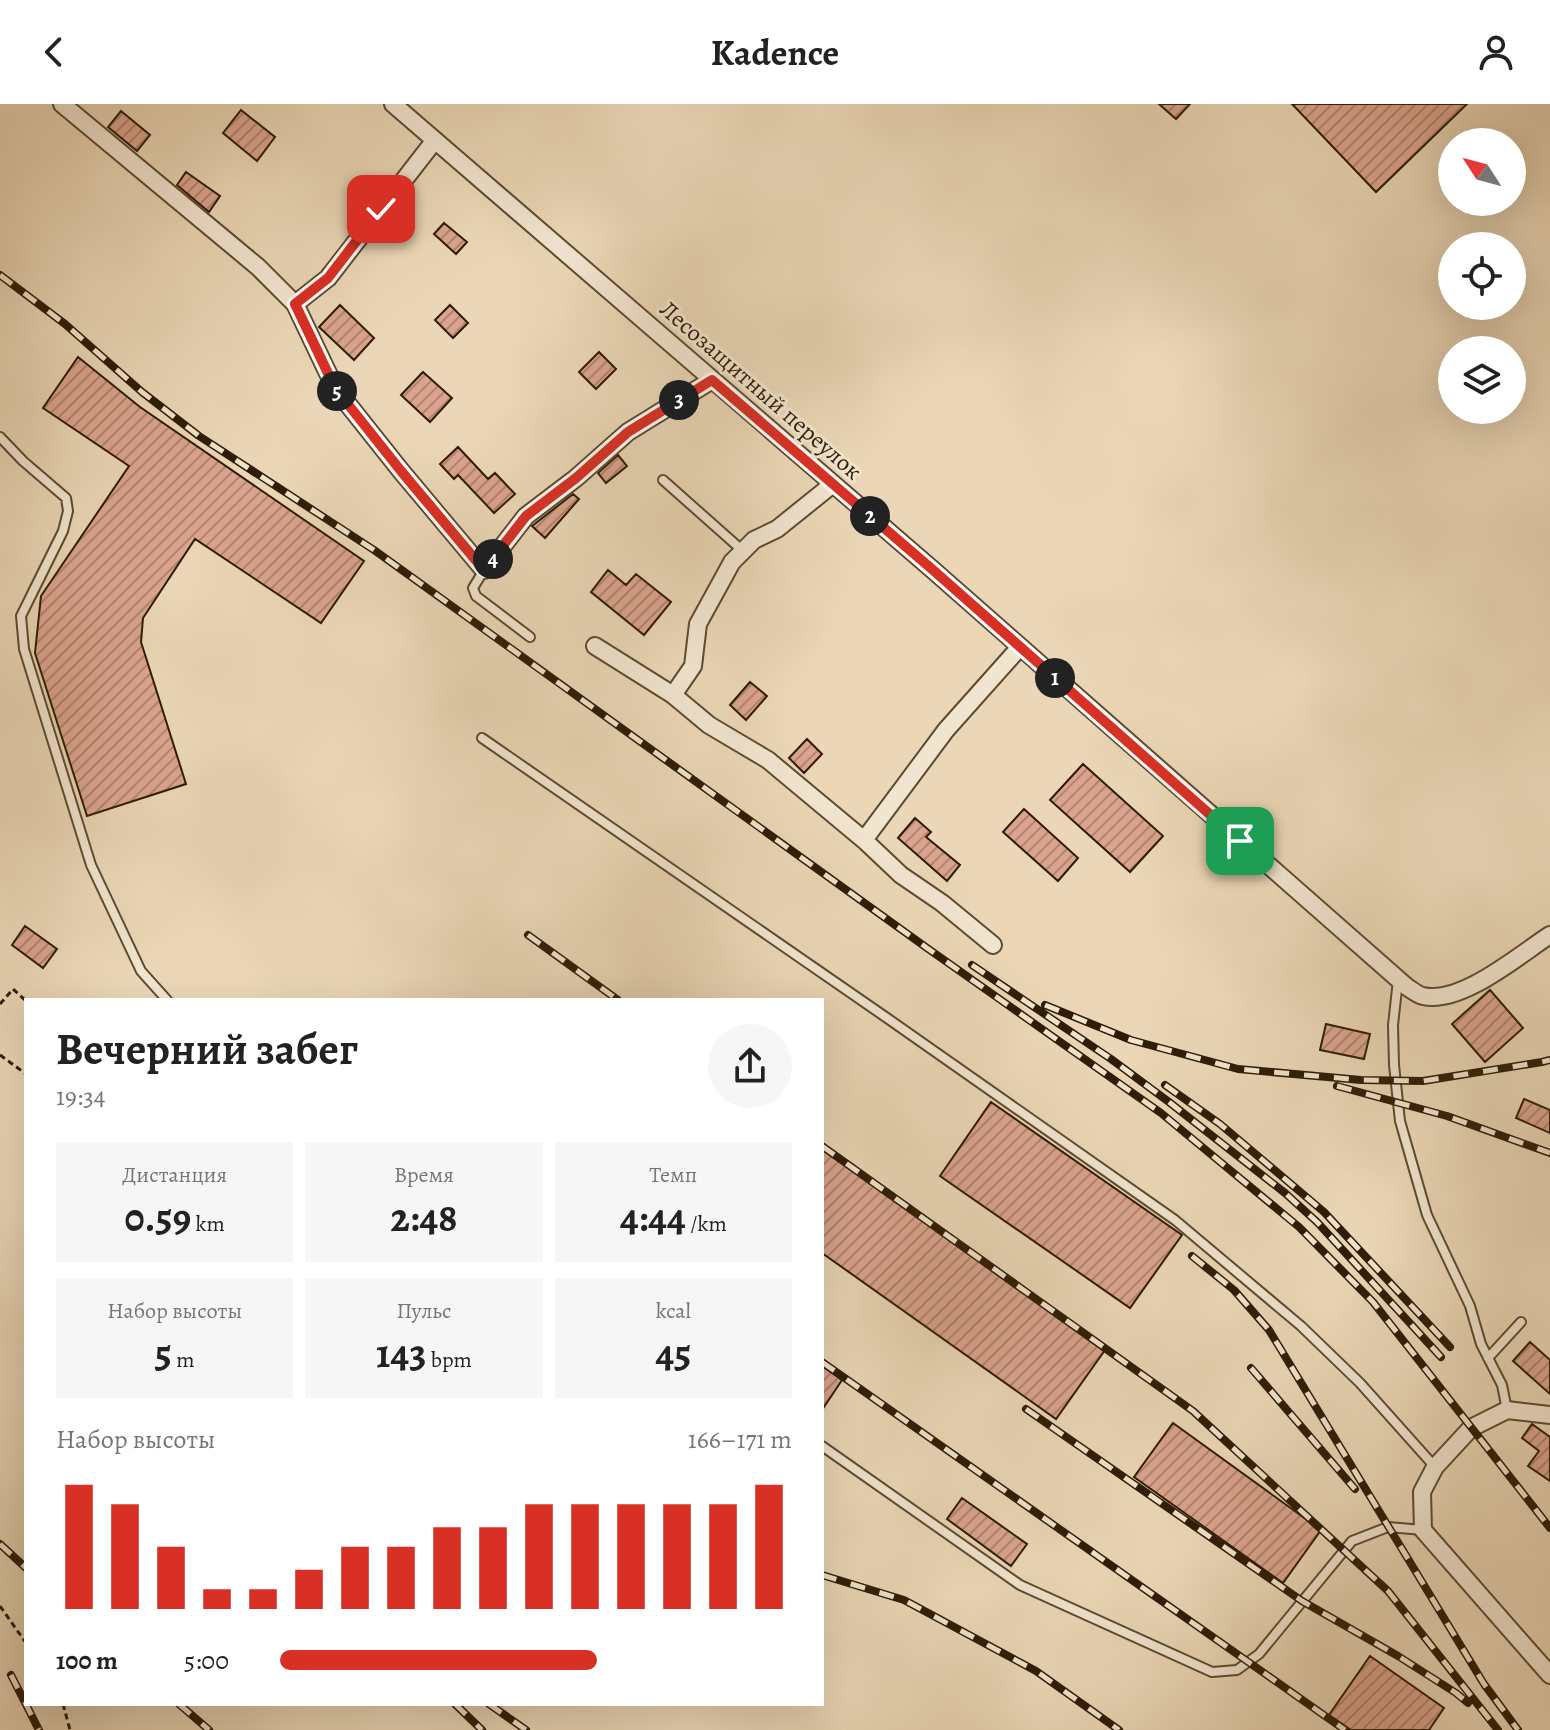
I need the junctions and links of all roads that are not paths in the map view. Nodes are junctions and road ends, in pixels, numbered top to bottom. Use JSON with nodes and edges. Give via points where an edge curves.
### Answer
{"nodes":[{"id":1,"x":62,"y":104,"type":"edge"},
{"id":2,"x":393,"y":104,"type":"edge"},
{"id":3,"x":435,"y":140,"type":"junction"},
{"id":4,"x":295,"y":304,"type":"junction"},
{"id":5,"x":712,"y":380,"type":"junction"},
{"id":6,"x":0,"y":437,"type":"edge"},
{"id":7,"x":663,"y":480,"type":"dead end"},
{"id":8,"x":833,"y":484,"type":"junction"},
{"id":9,"x":743,"y":551,"type":"junction"},
{"id":10,"x":484,"y":570,"type":"junction"},
{"id":11,"x":530,"y":637,"type":"dead end"},
{"id":12,"x":595,"y":646,"type":"dead end"},
{"id":13,"x":1020,"y":647,"type":"junction"},
{"id":14,"x":673,"y":695,"type":"junction"},
{"id":15,"x":482,"y":738,"type":"dead end"},
{"id":16,"x":864,"y":840,"type":"junction"},
{"id":17,"x":1550,"y":935,"type":"edge"},
{"id":18,"x":993,"y":945,"type":"dead end"},
{"id":19,"x":1398,"y":979,"type":"junction"},
{"id":20,"x":165,"y":998,"type":"edge"},
{"id":21,"x":1521,"y":1322,"type":"dead end"},
{"id":22,"x":1488,"y":1358,"type":"junction"},
{"id":23,"x":1507,"y":1410,"type":"junction"},
{"id":24,"x":1550,"y":1415,"type":"edge"},
{"id":25,"x":824,"y":1447,"type":"edge"},
{"id":26,"x":1435,"y":1467,"type":"junction"},
{"id":27,"x":1423,"y":1530,"type":"junction"},
{"id":28,"x":1550,"y":1675,"type":"edge"}],
"edges":[{"from":1,"to":4,"type":"street"},
{"from":2,"to":3,"type":"street","name":"Лесозащитный переулок"},
{"from":3,"to":4,"type":"street","via":[[328,278]]},
{"from":3,"to":5,"type":"street","name":"Лесозащитный переулок"},
{"from":4,"to":10,"type":"street","via":[[335,388]]},
{"from":5,"to":8,"type":"street","name":"Лесозащитный переулок"},
{"from":5,"to":10,"type":"street","via":[[628,432],[526,516]]},
{"from":6,"to":20,"type":"lane","via":[[66,498],[63,531],[21,616],[24,649],[91,865],[141,971]]},
{"from":7,"to":9,"type":"lane"},
{"from":8,"to":9,"type":"street"},
{"from":8,"to":13,"type":"street","name":"Лесозащитный переулок"},
{"from":9,"to":14,"type":"street","via":[[698,624],[693,666]]},
{"from":10,"to":11,"type":"lane","via":[[473,588],[476,596]]},
{"from":12,"to":14,"type":"street"},
{"from":13,"to":16,"type":"street","via":[[946,730]]},
{"from":13,"to":19,"type":"street","name":"Лесозащитный переулок"},
{"from":14,"to":16,"type":"street","via":[[709,725],[768,760]]},
{"from":15,"to":26,"type":"lane","via":[[1175,1220],[1301,1326]]},
{"from":16,"to":18,"type":"street"},
{"from":17,"to":19,"type":"street","name":"Лесозащитный переулок","via":[[1470,988],[1447,996],[1423,996]]},
{"from":19,"to":22,"type":"lane","via":[[1393,1025],[1400,1121],[1427,1215]]},
{"from":21,"to":22,"type":"lane"},
{"from":22,"to":23,"type":"lane"},
{"from":23,"to":24,"type":"street"},
{"from":23,"to":26,"type":"street","via":[[1471,1428]]},
{"from":25,"to":27,"type":"lane","via":[[1020,1585],[1212,1672],[1237,1670],[1259,1654],[1352,1541],[1388,1527]]},
{"from":26,"to":27,"type":"street","via":[[1422,1492]]},
{"from":27,"to":28,"type":"street"}]}
